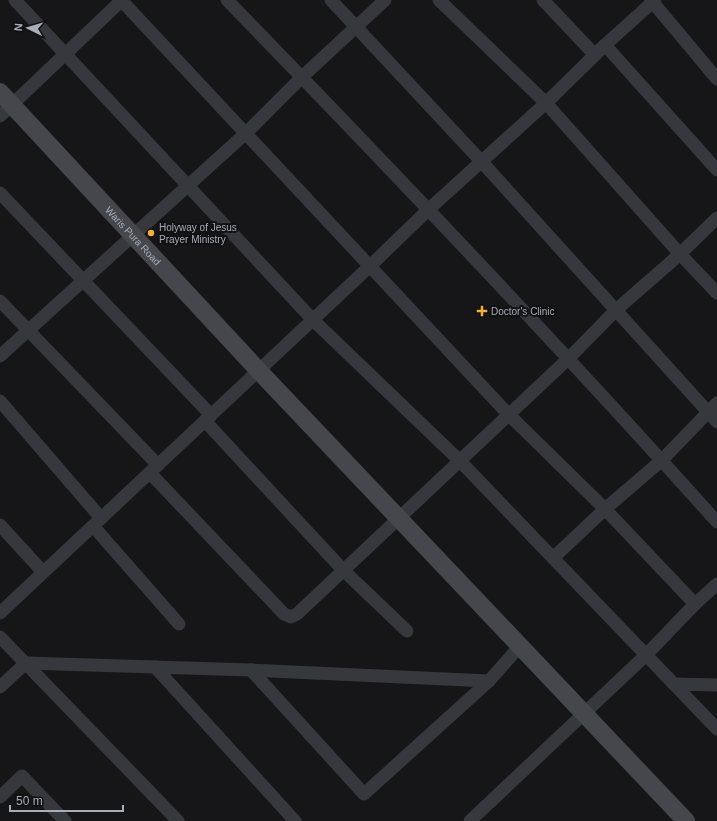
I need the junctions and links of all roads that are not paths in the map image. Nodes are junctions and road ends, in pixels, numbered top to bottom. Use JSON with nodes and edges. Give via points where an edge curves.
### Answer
{"nodes":[{"id":1,"x":15,"y":0,"type":"edge"},
{"id":2,"x":122,"y":0,"type":"edge"},
{"id":3,"x":227,"y":0,"type":"edge"},
{"id":4,"x":331,"y":0,"type":"edge"},
{"id":5,"x":385,"y":0,"type":"edge"},
{"id":6,"x":543,"y":0,"type":"edge"},
{"id":7,"x":441,"y":1,"type":"edge"},
{"id":8,"x":653,"y":1,"type":"edge"},
{"id":9,"x":356,"y":27,"type":"junction"},
{"id":10,"x":605,"y":45,"type":"junction"},
{"id":11,"x":66,"y":54,"type":"junction"},
{"id":12,"x":595,"y":55,"type":"junction"},
{"id":13,"x":302,"y":77,"type":"junction"},
{"id":14,"x":717,"y":79,"type":"edge"},
{"id":15,"x":546,"y":103,"type":"junction"},
{"id":16,"x":4,"y":104,"type":"edge"},
{"id":17,"x":246,"y":133,"type":"junction"},
{"id":18,"x":481,"y":161,"type":"junction"},
{"id":19,"x":717,"y":170,"type":"edge"},
{"id":20,"x":188,"y":185,"type":"junction"},
{"id":21,"x":0,"y":193,"type":"edge"},
{"id":22,"x":429,"y":209,"type":"junction"},
{"id":23,"x":717,"y":218,"type":"edge"},
{"id":24,"x":133,"y":235,"type":"junction"},
{"id":25,"x":680,"y":254,"type":"junction"},
{"id":26,"x":370,"y":266,"type":"junction"},
{"id":27,"x":83,"y":280,"type":"junction"},
{"id":28,"x":717,"y":293,"type":"edge"},
{"id":29,"x":0,"y":301,"type":"edge"},
{"id":30,"x":616,"y":310,"type":"junction"},
{"id":31,"x":313,"y":320,"type":"junction"},
{"id":32,"x":28,"y":330,"type":"junction"},
{"id":33,"x":0,"y":356,"type":"edge"},
{"id":34,"x":569,"y":358,"type":"junction"},
{"id":35,"x":263,"y":375,"type":"junction"},
{"id":36,"x":0,"y":401,"type":"edge"},
{"id":37,"x":712,"y":407,"type":"edge"},
{"id":38,"x":509,"y":415,"type":"junction"},
{"id":39,"x":208,"y":418,"type":"junction"},
{"id":40,"x":717,"y":422,"type":"edge"},
{"id":41,"x":460,"y":460,"type":"junction"},
{"id":42,"x":662,"y":460,"type":"junction"},
{"id":43,"x":154,"y":469,"type":"junction"},
{"id":44,"x":605,"y":509,"type":"junction"},
{"id":45,"x":398,"y":518,"type":"junction"},
{"id":46,"x":97,"y":522,"type":"junction"},
{"id":47,"x":717,"y":522,"type":"edge"},
{"id":48,"x":0,"y":525,"type":"edge"},
{"id":49,"x":553,"y":558,"type":"junction"},
{"id":50,"x":343,"y":570,"type":"junction"},
{"id":51,"x":43,"y":572,"type":"junction"},
{"id":52,"x":717,"y":584,"type":"edge"},
{"id":53,"x":695,"y":604,"type":"junction"},
{"id":54,"x":0,"y":613,"type":"edge"},
{"id":55,"x":179,"y":624,"type":"dead end"},
{"id":56,"x":407,"y":631,"type":"dead end"},
{"id":57,"x":0,"y":637,"type":"edge"},
{"id":58,"x":520,"y":646,"type":"junction"},
{"id":59,"x":646,"y":655,"type":"junction"},
{"id":60,"x":26,"y":663,"type":"junction"},
{"id":61,"x":155,"y":667,"type":"junction"},
{"id":62,"x":251,"y":670,"type":"junction"},
{"id":63,"x":489,"y":681,"type":"junction"},
{"id":64,"x":674,"y":684,"type":"junction"},
{"id":65,"x":717,"y":685,"type":"edge"},
{"id":66,"x":0,"y":687,"type":"edge"},
{"id":67,"x":585,"y":714,"type":"junction"},
{"id":68,"x":717,"y":729,"type":"edge"},
{"id":69,"x":0,"y":797,"type":"edge"},
{"id":70,"x":64,"y":821,"type":"edge"},
{"id":71,"x":178,"y":821,"type":"edge"},
{"id":72,"x":295,"y":821,"type":"edge"},
{"id":73,"x":470,"y":821,"type":"edge"},
{"id":74,"x":686,"y":821,"type":"edge"}],
"edges":[{"from":1,"to":11,"type":"street"},
{"from":2,"to":11,"type":"street"},
{"from":2,"to":17,"type":"street"},
{"from":3,"to":13,"type":"street"},
{"from":4,"to":9,"type":"street"},
{"from":5,"to":9,"type":"street"},
{"from":6,"to":12,"type":"street"},
{"from":7,"to":15,"type":"street"},
{"from":8,"to":10,"type":"street"},
{"from":8,"to":14,"type":"street"},
{"from":9,"to":13,"type":"street"},
{"from":9,"to":18,"type":"street"},
{"from":10,"to":12,"type":"street"},
{"from":10,"to":19,"type":"street"},
{"from":11,"to":16,"type":"street"},
{"from":11,"to":20,"type":"street"},
{"from":12,"to":15,"type":"street"},
{"from":13,"to":17,"type":"street"},
{"from":13,"to":22,"type":"street"},
{"from":15,"to":18,"type":"street"},
{"from":15,"to":25,"type":"street"},
{"from":16,"to":24,"type":"main road","name":"Waris Pura Road"},
{"from":17,"to":20,"type":"street"},
{"from":17,"to":26,"type":"street"},
{"from":18,"to":22,"type":"street"},
{"from":18,"to":30,"type":"street"},
{"from":20,"to":24,"type":"street"},
{"from":20,"to":31,"type":"street"},
{"from":21,"to":27,"type":"street"},
{"from":22,"to":26,"type":"street"},
{"from":22,"to":34,"type":"street"},
{"from":23,"to":25,"type":"street"},
{"from":24,"to":27,"type":"street"},
{"from":24,"to":35,"type":"main road","name":"Waris Pura Road"},
{"from":25,"to":28,"type":"street"},
{"from":25,"to":30,"type":"street"},
{"from":26,"to":31,"type":"street"},
{"from":26,"to":38,"type":"street"},
{"from":27,"to":32,"type":"street"},
{"from":27,"to":39,"type":"street"},
{"from":29,"to":32,"type":"street"},
{"from":30,"to":34,"type":"street"},
{"from":30,"to":37,"type":"street"},
{"from":31,"to":35,"type":"street"},
{"from":31,"to":41,"type":"street"},
{"from":32,"to":33,"type":"street"},
{"from":32,"to":43,"type":"street"},
{"from":34,"to":38,"type":"street"},
{"from":34,"to":42,"type":"street"},
{"from":35,"to":39,"type":"street"},
{"from":35,"to":45,"type":"main road","name":"Waris Pura Road"},
{"from":36,"to":46,"type":"street"},
{"from":37,"to":40,"type":"street"},
{"from":37,"to":42,"type":"street"},
{"from":38,"to":41,"type":"street"},
{"from":38,"to":44,"type":"street"},
{"from":39,"to":43,"type":"street"},
{"from":39,"to":50,"type":"street"},
{"from":41,"to":45,"type":"street"},
{"from":41,"to":49,"type":"street"},
{"from":42,"to":44,"type":"street"},
{"from":42,"to":47,"type":"street"},
{"from":43,"to":46,"type":"street"},
{"from":43,"to":50,"type":"street","via":[[284,614],[291,617],[297,614]]},
{"from":44,"to":49,"type":"street"},
{"from":44,"to":53,"type":"street"},
{"from":45,"to":50,"type":"street"},
{"from":45,"to":58,"type":"main road","name":"Waris Pura Road"},
{"from":46,"to":51,"type":"street"},
{"from":46,"to":55,"type":"street"},
{"from":48,"to":51,"type":"street"},
{"from":49,"to":59,"type":"street"},
{"from":50,"to":56,"type":"street"},
{"from":51,"to":54,"type":"street"},
{"from":52,"to":53,"type":"street"},
{"from":53,"to":59,"type":"street"},
{"from":57,"to":60,"type":"street"},
{"from":58,"to":63,"type":"street"},
{"from":58,"to":67,"type":"main road","name":"Waris Pura Road"},
{"from":59,"to":64,"type":"street"},
{"from":59,"to":67,"type":"street"},
{"from":60,"to":61,"type":"street"},
{"from":60,"to":66,"type":"street"},
{"from":60,"to":71,"type":"street"},
{"from":61,"to":62,"type":"street"},
{"from":61,"to":72,"type":"street"},
{"from":62,"to":63,"type":"street"},
{"from":62,"to":63,"type":"street","via":[[364,794]]},
{"from":64,"to":65,"type":"street"},
{"from":64,"to":68,"type":"street"},
{"from":67,"to":73,"type":"street"},
{"from":67,"to":74,"type":"main road","name":"Waris Pura Road"},
{"from":69,"to":70,"type":"street","via":[[22,776]]}]}
